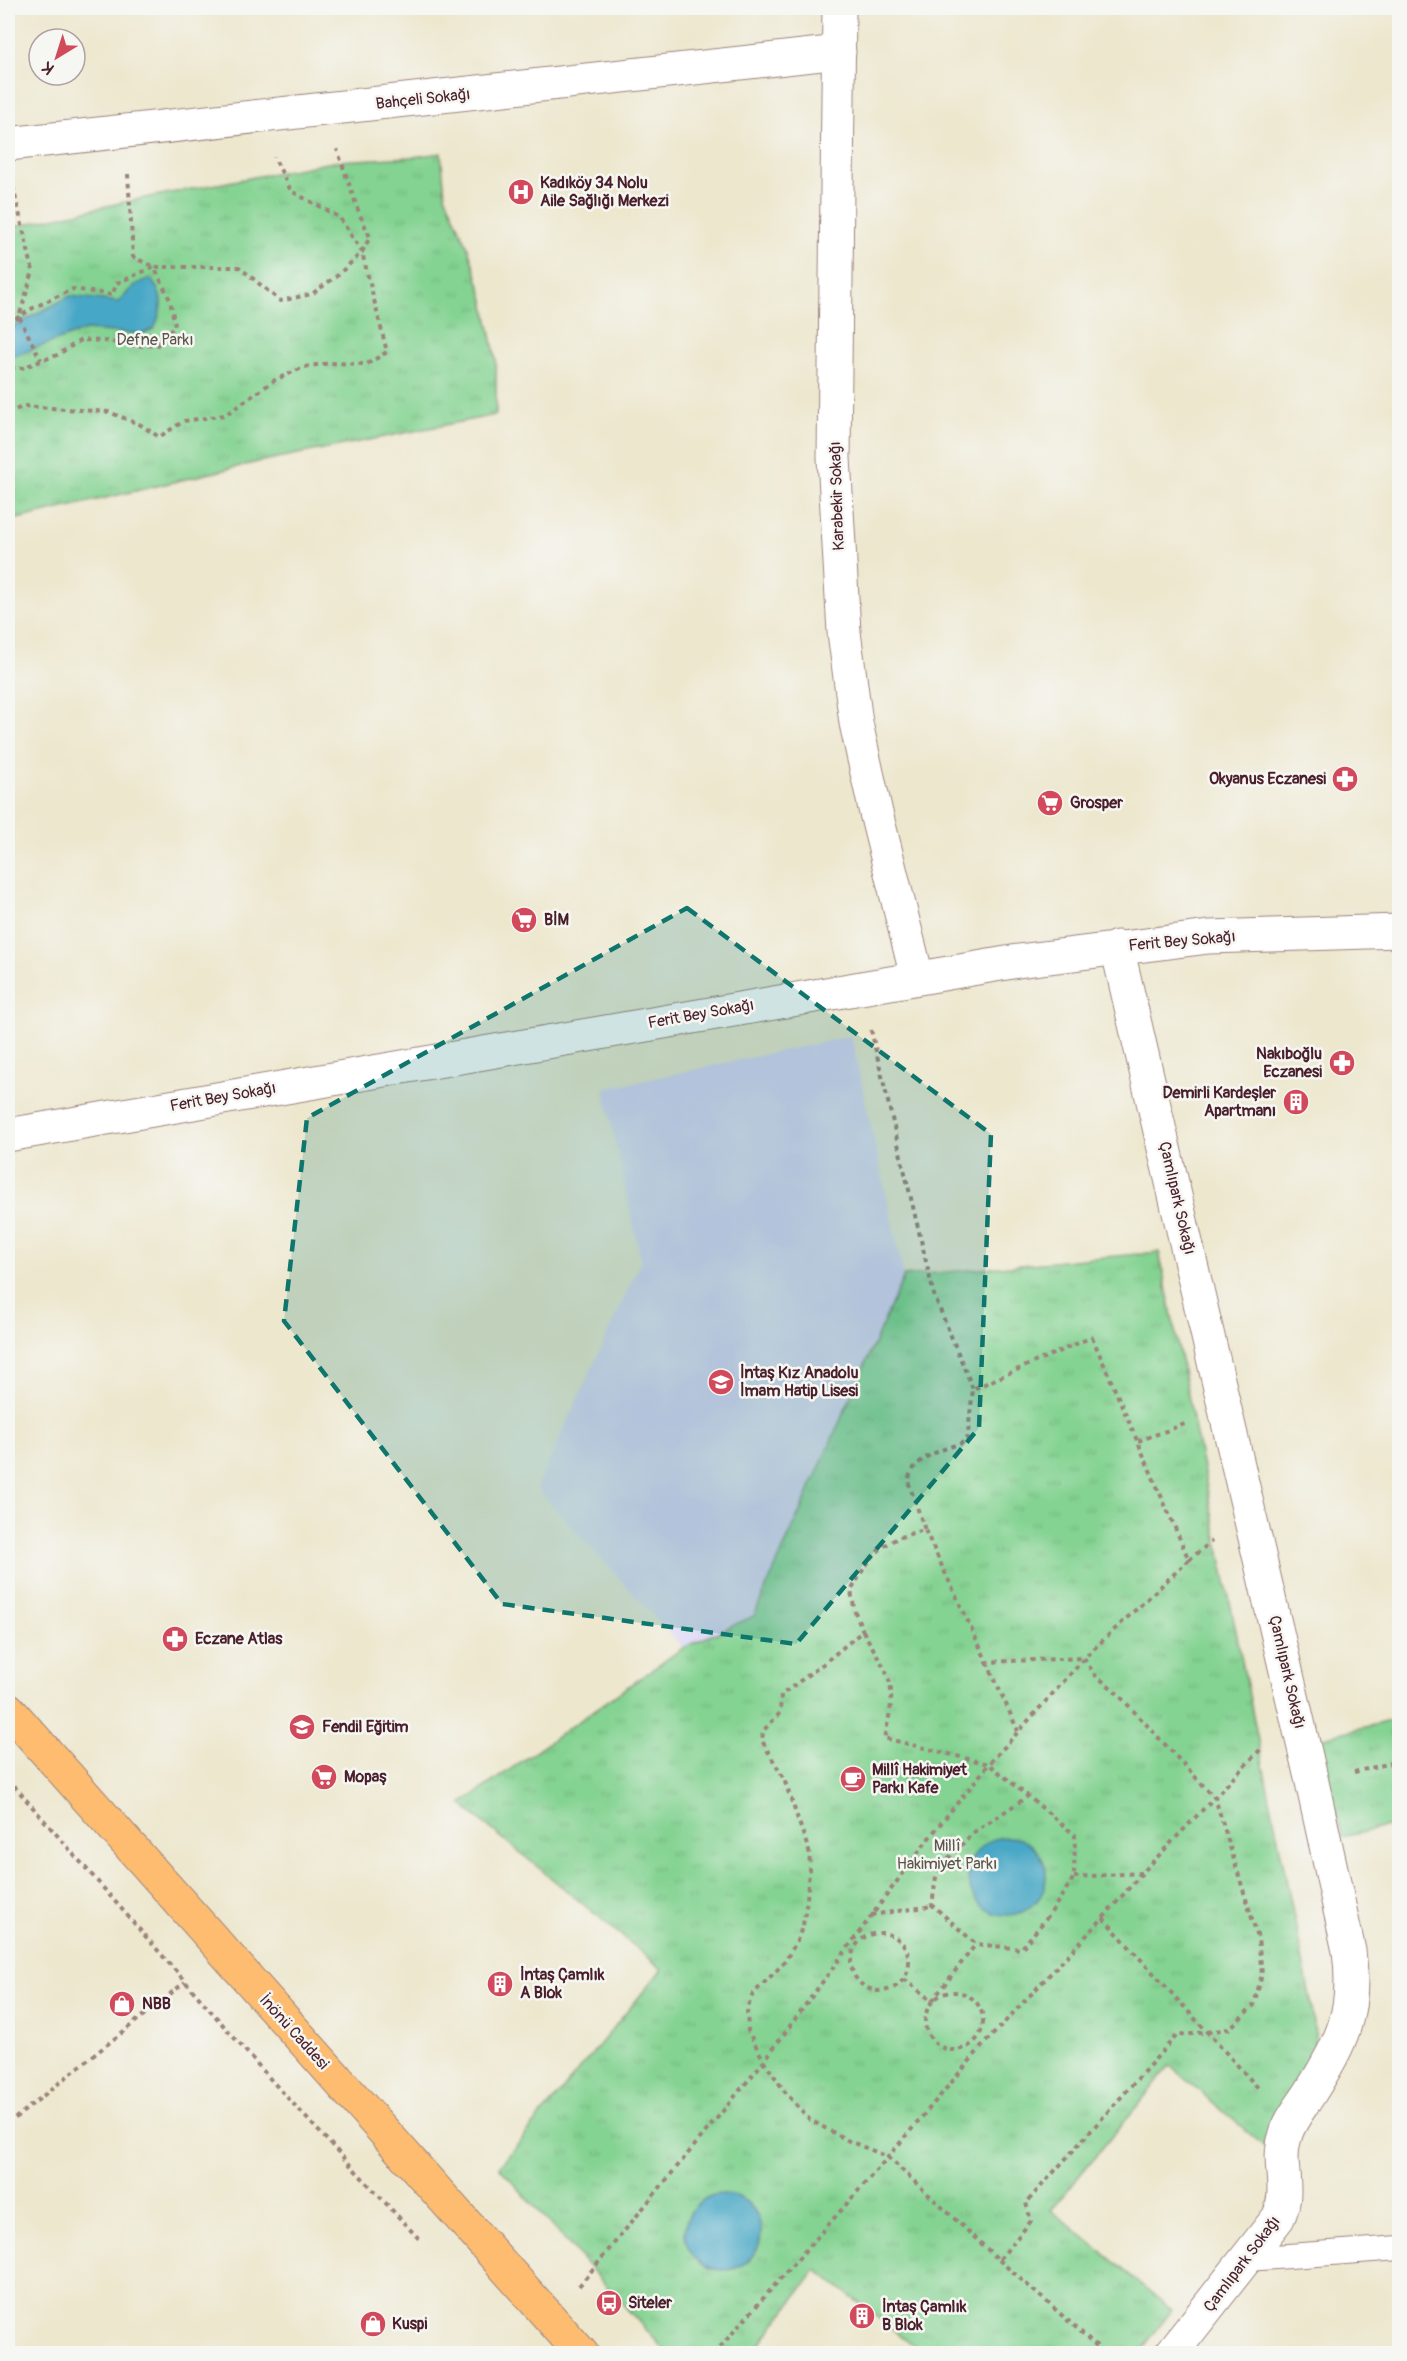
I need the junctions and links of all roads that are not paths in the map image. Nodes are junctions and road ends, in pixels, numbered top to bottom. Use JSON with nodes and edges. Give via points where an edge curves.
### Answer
{"nodes":[{"id":1,"x":839,"y":8,"type":"edge"},
{"id":2,"x":839,"y":52,"type":"junction"},
{"id":3,"x":8,"y":144,"type":"edge"},
{"id":4,"x":1400,"y":931,"type":"edge"},
{"id":5,"x":1117,"y":947,"type":"junction"},
{"id":6,"x":917,"y":977,"type":"junction"},
{"id":7,"x":8,"y":1135,"type":"edge"},
{"id":8,"x":8,"y":1709,"type":"edge"},
{"id":9,"x":1400,"y":2248,"type":"edge"},
{"id":10,"x":1247,"y":2259,"type":"junction"},
{"id":11,"x":582,"y":2354,"type":"edge"},
{"id":12,"x":1171,"y":2354,"type":"edge"}],
"edges":[{"from":1,"to":2,"type":"street","name":"Karabekir Sokağı"},
{"from":2,"to":3,"type":"street","name":"Bahçeli Sokağı"},
{"from":2,"to":6,"type":"street","name":"Karabekir Sokağı","via":[[834,458],[844,632],[856,723]]},
{"from":4,"to":5,"type":"street","name":"Ferit Bey Sokağı","via":[[1209,937]]},
{"from":5,"to":6,"type":"street","name":"Ferit Bey Sokağı"},
{"from":5,"to":10,"type":"street","name":"Çamlıpark Sokağı","via":[[1296,1712],[1352,1976],[1349,2013],[1341,2037],[1285,2136],[1282,2211]]},
{"from":6,"to":7,"type":"street","name":"Ferit Bey Sokağı"},
{"from":8,"to":11,"type":"main road","name":"İnönü Caddesi"},
{"from":9,"to":10,"type":"lane"},
{"from":10,"to":12,"type":"street","name":"Çamlıpark Sokağı"}]}
